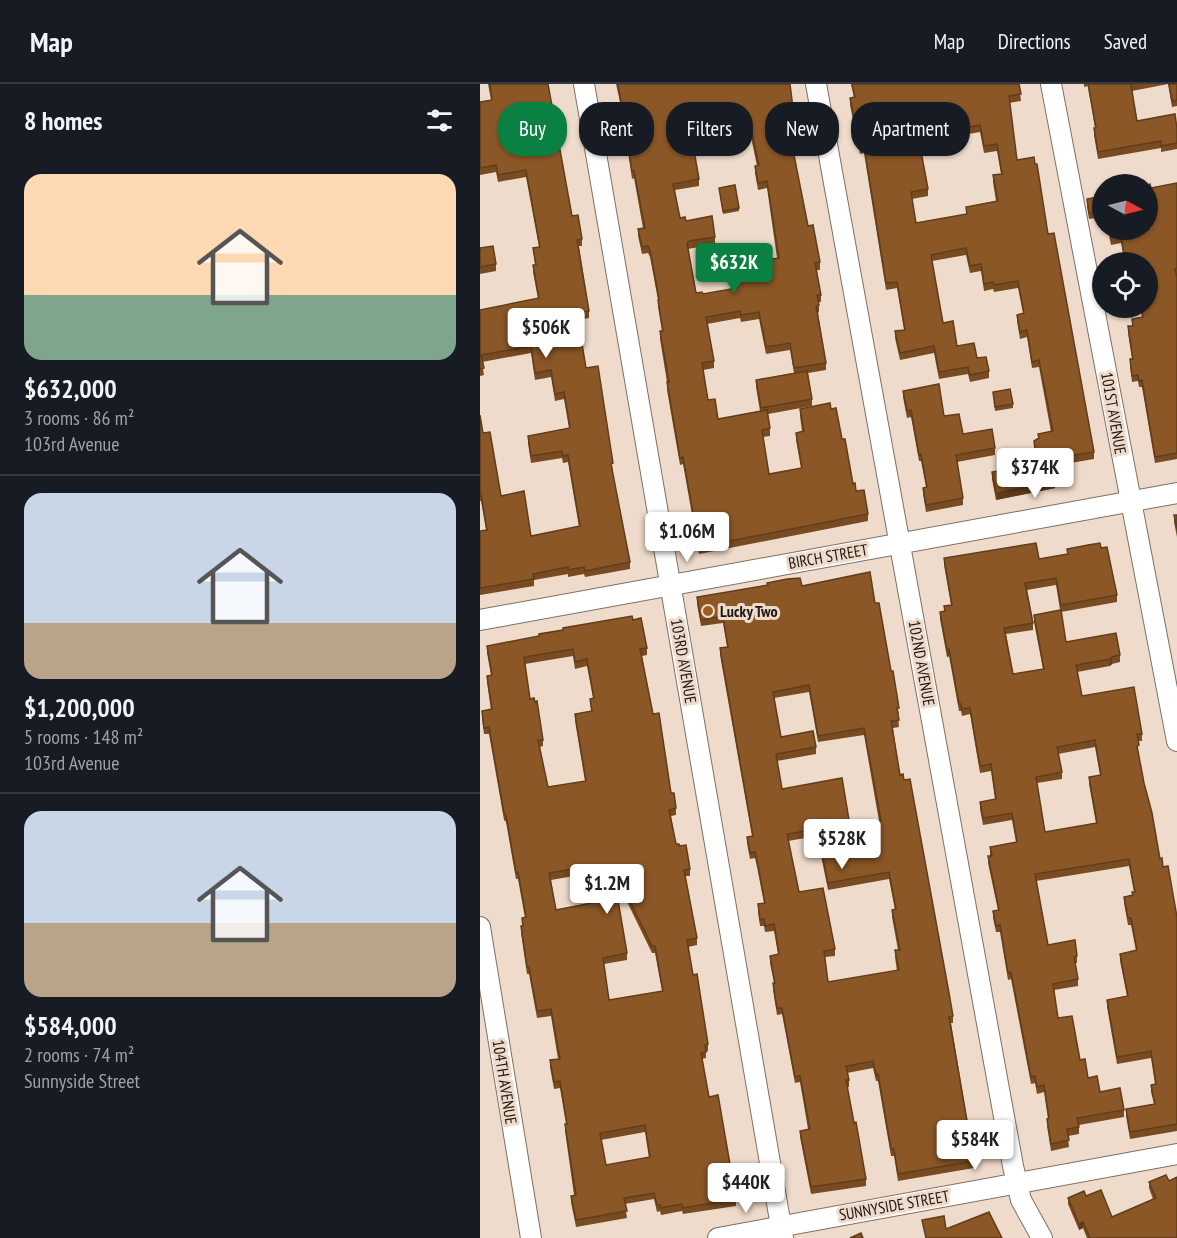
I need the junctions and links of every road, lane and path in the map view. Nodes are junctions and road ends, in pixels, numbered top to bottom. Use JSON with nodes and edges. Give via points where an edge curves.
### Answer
{"nodes":[{"id":1,"x":584,"y":84,"type":"edge"},
{"id":2,"x":816,"y":84,"type":"edge"},
{"id":3,"x":1051,"y":84,"type":"edge"},
{"id":4,"x":1177,"y":493,"type":"edge"},
{"id":5,"x":1131,"y":501,"type":"junction"},
{"id":6,"x":900,"y":543,"type":"junction"},
{"id":7,"x":670,"y":585,"type":"junction"},
{"id":8,"x":480,"y":620,"type":"edge"},
{"id":9,"x":1177,"y":741,"type":"edge"},
{"id":10,"x":480,"y":927,"type":"edge"},
{"id":11,"x":1177,"y":1154,"type":"edge"},
{"id":12,"x":1017,"y":1183,"type":"junction"},
{"id":13,"x":782,"y":1232,"type":"edge"},
{"id":14,"x":531,"y":1238,"type":"edge"},
{"id":15,"x":718,"y":1238,"type":"edge"},
{"id":16,"x":1042,"y":1238,"type":"edge"}],
"edges":[{"from":1,"to":7,"type":"street","name":"103RD AVENUE"},
{"from":2,"to":6,"type":"street","name":"102ND AVENUE"},
{"from":3,"to":5,"type":"street","name":"101ST AVENUE"},
{"from":4,"to":5,"type":"street","name":"BIRCH STREET"},
{"from":5,"to":6,"type":"street","name":"BIRCH STREET"},
{"from":5,"to":9,"type":"street","name":"101ST AVENUE"},
{"from":6,"to":7,"type":"street","name":"BIRCH STREET"},
{"from":6,"to":12,"type":"street","name":"102ND AVENUE"},
{"from":7,"to":8,"type":"street","name":"BIRCH STREET"},
{"from":7,"to":13,"type":"street","name":"103RD AVENUE"},
{"from":10,"to":14,"type":"street","name":"104TH AVENUE"},
{"from":11,"to":12,"type":"street","name":"SUNNYSIDE STREET"},
{"from":12,"to":13,"type":"street","name":"SUNNYSIDE STREET"},
{"from":12,"to":16,"type":"street","name":"102ND AVENUE","via":[[1021,1200]]},
{"from":13,"to":15,"type":"street","name":"SUNNYSIDE STREET"}]}
